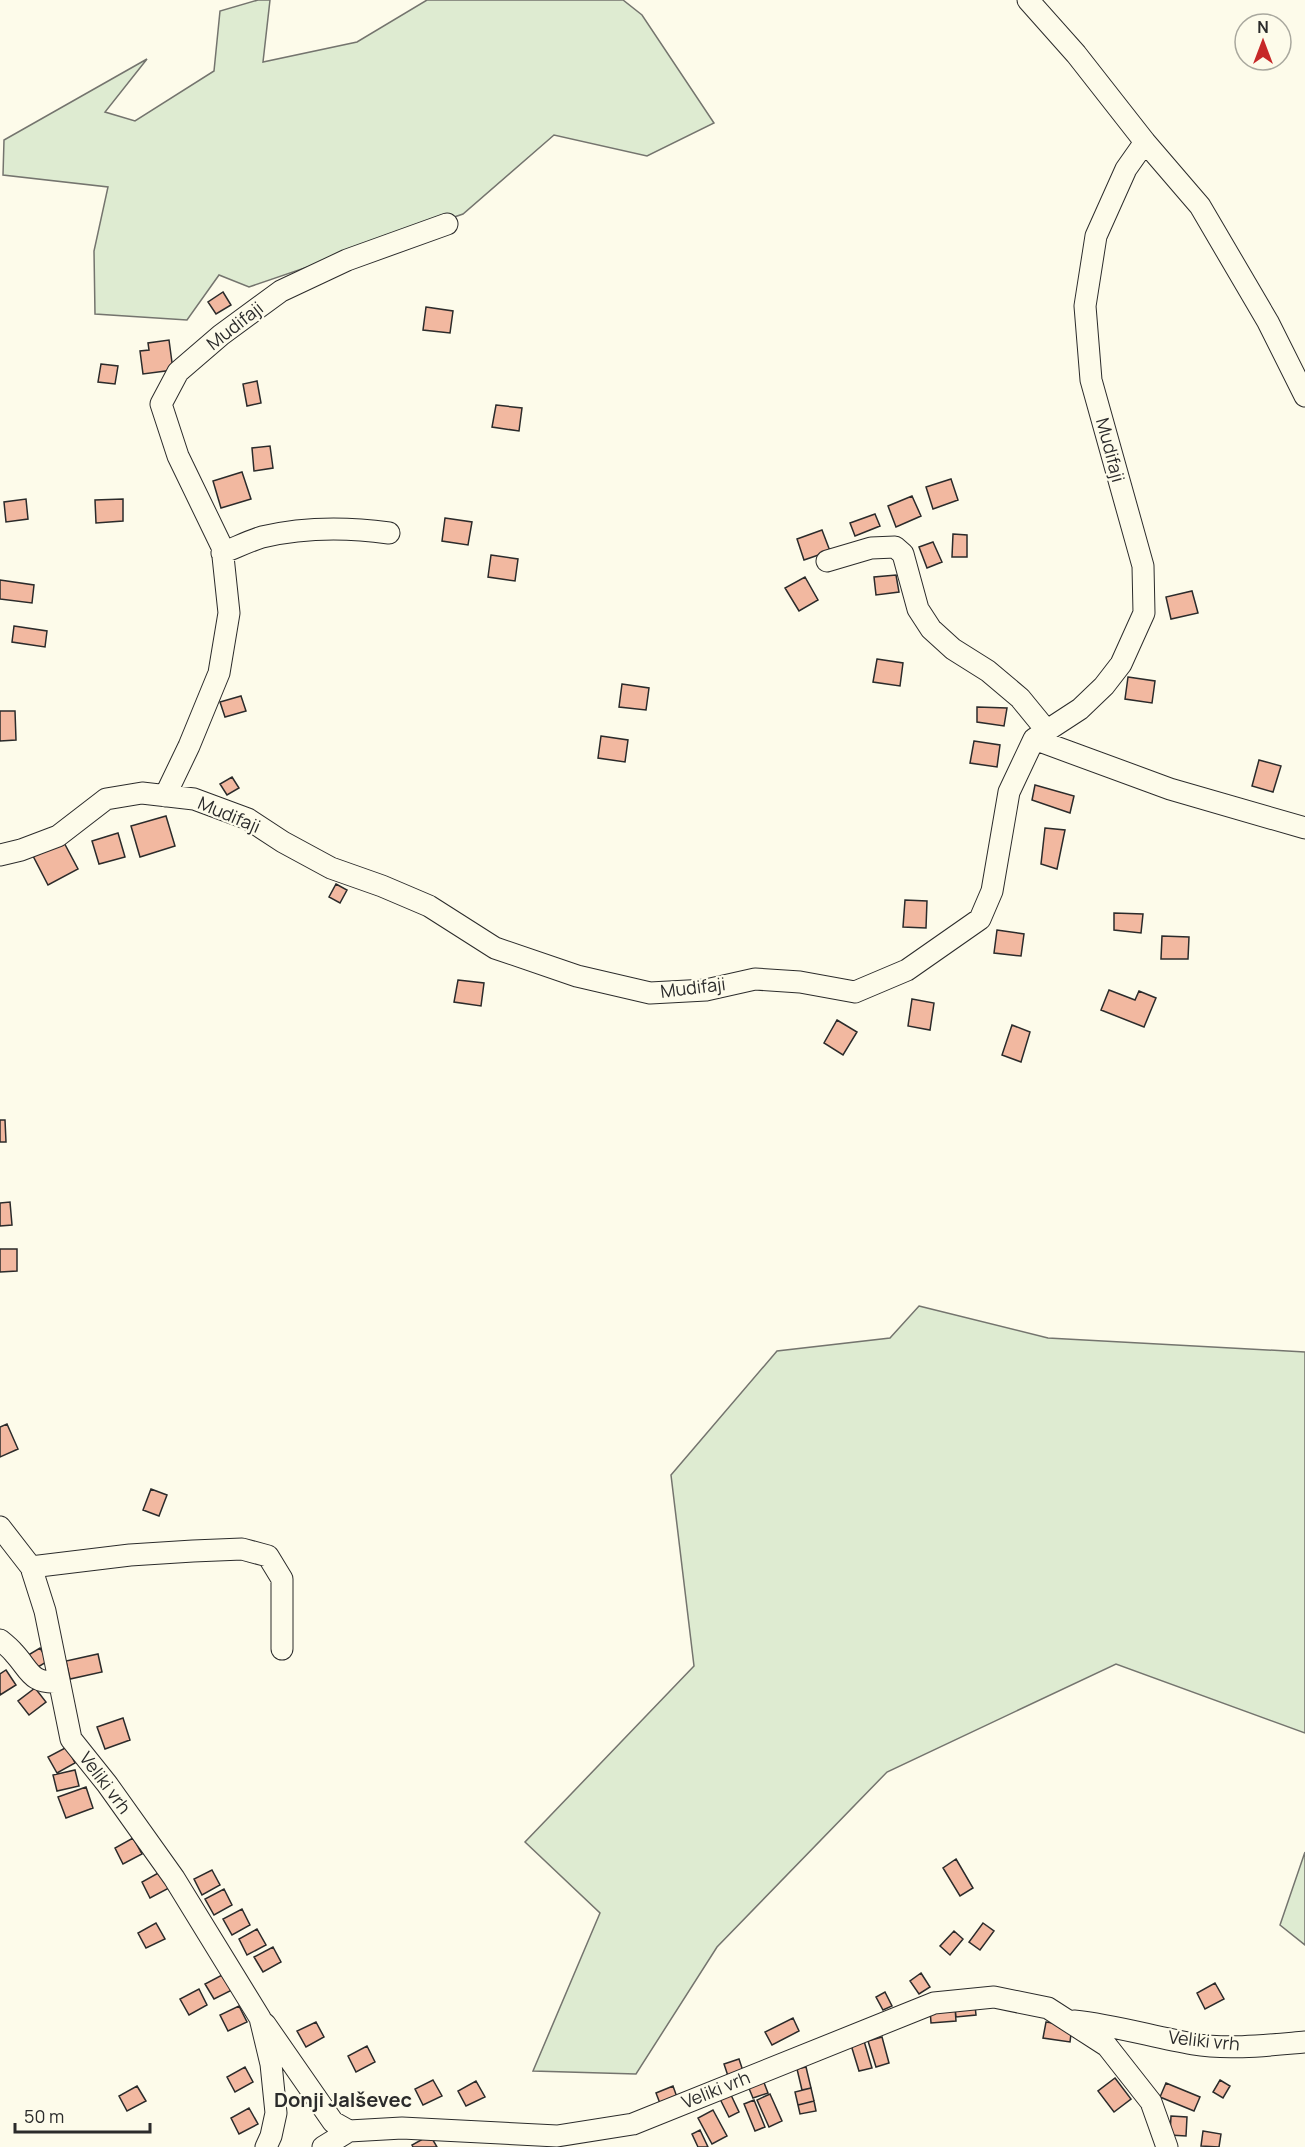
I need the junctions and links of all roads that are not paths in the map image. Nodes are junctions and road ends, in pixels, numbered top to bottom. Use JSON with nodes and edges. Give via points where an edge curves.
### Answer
{"nodes":[{"id":1,"x":1028,"y":0,"type":"edge"},
{"id":2,"x":1144,"y":142,"type":"junction"},
{"id":3,"x":447,"y":224,"type":"dead end"},
{"id":4,"x":1305,"y":396,"type":"edge"},
{"id":5,"x":389,"y":533,"type":"dead end"},
{"id":6,"x":222,"y":553,"type":"junction"},
{"id":7,"x":827,"y":561,"type":"dead end"},
{"id":8,"x":1040,"y":735,"type":"junction"},
{"id":9,"x":165,"y":796,"type":"junction"},
{"id":10,"x":1305,"y":828,"type":"edge"},
{"id":11,"x":0,"y":855,"type":"edge"},
{"id":12,"x":0,"y":1527,"type":"edge"},
{"id":13,"x":31,"y":1567,"type":"junction"},
{"id":14,"x":0,"y":1640,"type":"edge"},
{"id":15,"x":282,"y":1649,"type":"dead end"},
{"id":16,"x":59,"y":1682,"type":"junction"},
{"id":17,"x":260,"y":2018,"type":"junction"},
{"id":18,"x":1068,"y":2021,"type":"junction"},
{"id":19,"x":1305,"y":2042,"type":"edge"},
{"id":20,"x":349,"y":2131,"type":"junction"},
{"id":21,"x":266,"y":2147,"type":"edge"},
{"id":22,"x":323,"y":2147,"type":"edge"},
{"id":23,"x":1167,"y":2147,"type":"edge"}],
"edges":[{"from":1,"to":2,"type":"street","via":[[1076,54]]},
{"from":2,"to":4,"type":"street","via":[[1200,206],[1268,322]]},
{"from":2,"to":8,"type":"street","name":"Mudifaji","via":[[1126,169],[1096,236],[1085,306],[1091,380],[1143,566],[1144,614],[1121,664],[1104,686],[1080,709]]},
{"from":3,"to":6,"type":"street","name":"Mudifaji","via":[[347,260],[281,291],[178,372],[161,404],[178,456]]},
{"from":5,"to":6,"type":"street","via":[[353,528],[303,530],[260,538]]},
{"from":6,"to":9,"type":"street","name":"Mudifaji","via":[[229,613],[219,673]]},
{"from":7,"to":8,"type":"street","via":[[871,548],[895,547],[903,554],[918,609],[931,629],[1020,698]]},
{"from":8,"to":9,"type":"street","name":"Mudifaji","via":[[1009,792],[992,891],[980,920],[907,970],[855,992],[755,979],[706,990],[650,993],[577,976],[495,948],[429,906],[331,868],[248,819],[194,799]]},
{"from":8,"to":10,"type":"street","via":[[1170,789]]},
{"from":9,"to":11,"type":"street","name":"Mudifaji","via":[[142,793],[106,799],[58,836]]},
{"from":12,"to":13,"type":"street","name":"Veliki vrh"},
{"from":13,"to":15,"type":"street","via":[[130,1555],[232,1549],[268,1556],[282,1579]]},
{"from":13,"to":16,"type":"street","name":"Veliki vrh","via":[[45,1611]]},
{"from":14,"to":16,"type":"street","via":[[15,1653],[29,1675]]},
{"from":16,"to":17,"type":"street","name":"Veliki vrh","via":[[71,1739],[174,1878]]},
{"from":17,"to":20,"type":"street","name":"Veliki vrh","via":[[333,2122]]},
{"from":17,"to":21,"type":"street","name":"Veliki vrh","via":[[271,2064],[276,2113]]},
{"from":18,"to":19,"type":"street","name":"Veliki vrh","via":[[1196,2044],[1258,2046]]},
{"from":18,"to":20,"type":"street","name":"Veliki vrh","via":[[1048,2008],[994,1997],[934,2002],[633,2124],[556,2136],[402,2128]]},
{"from":18,"to":23,"type":"street","name":"Veliki vrh","via":[[1107,2046],[1152,2102]]},
{"from":20,"to":22,"type":"street","name":"Veliki vrh"}]}
